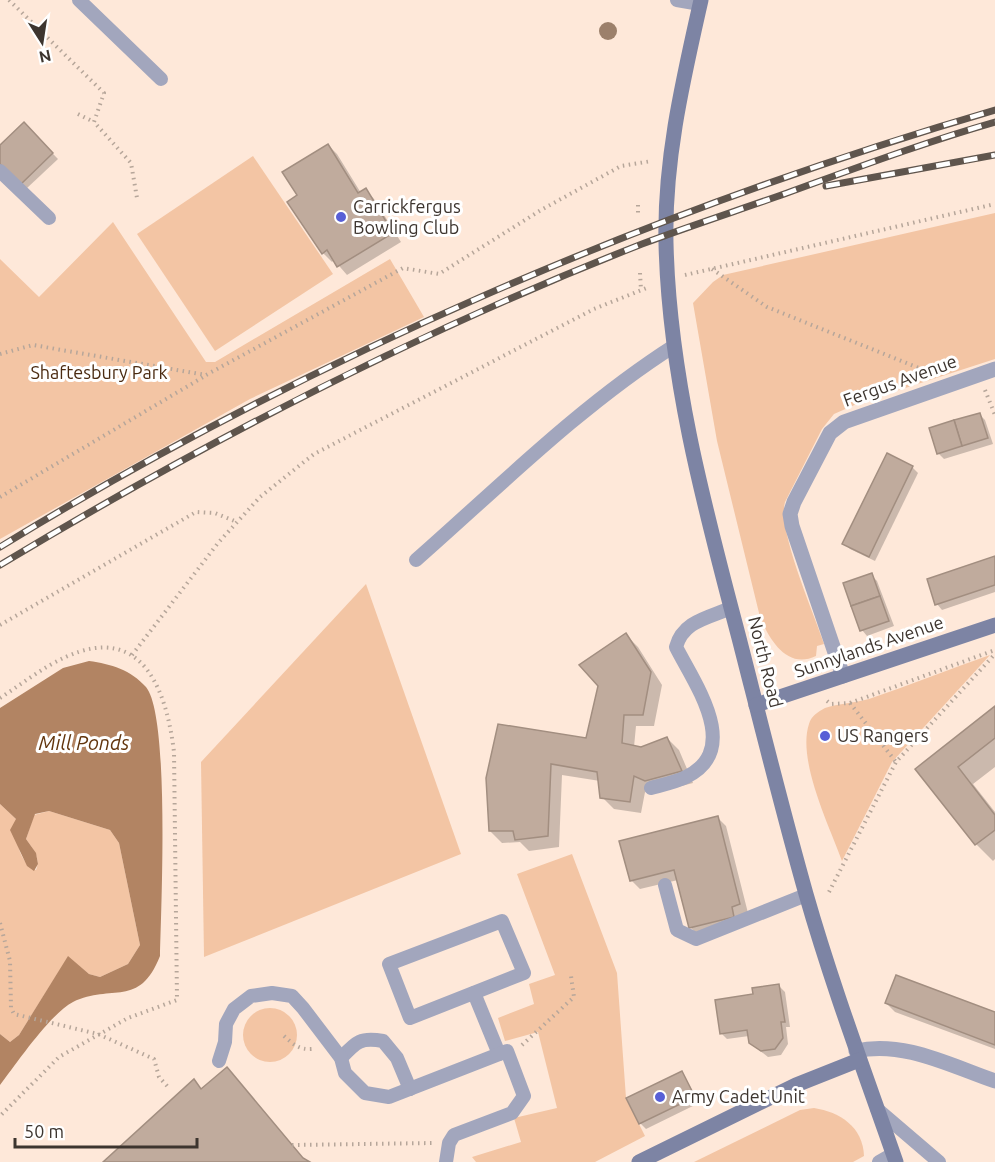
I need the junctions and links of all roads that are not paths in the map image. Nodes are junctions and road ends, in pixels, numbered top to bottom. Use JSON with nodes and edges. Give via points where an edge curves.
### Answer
{"nodes":[{"id":1,"x":80,"y":0,"type":"edge"},
{"id":2,"x":677,"y":0,"type":"edge"},
{"id":3,"x":701,"y":2,"type":"edge"},
{"id":4,"x":161,"y":79,"type":"dead end"},
{"id":5,"x":0,"y":171,"type":"edge"},
{"id":6,"x":49,"y":218,"type":"dead end"},
{"id":7,"x":674,"y":346,"type":"junction"},
{"id":8,"x":995,"y":369,"type":"edge"},
{"id":9,"x":416,"y":560,"type":"dead end"},
{"id":10,"x":731,"y":608,"type":"junction"},
{"id":11,"x":995,"y":625,"type":"edge"},
{"id":12,"x":843,"y":676,"type":"junction"},
{"id":13,"x":756,"y":705,"type":"junction"},
{"id":14,"x":651,"y":788,"type":"dead end"},
{"id":15,"x":665,"y":885,"type":"dead end"},
{"id":16,"x":806,"y":895,"type":"junction"},
{"id":17,"x":474,"y":993,"type":"junction"},
{"id":18,"x":504,"y":1055,"type":"junction"},
{"id":19,"x":857,"y":1056,"type":"junction"},
{"id":20,"x":341,"y":1058,"type":"junction"},
{"id":21,"x":219,"y":1061,"type":"dead end"},
{"id":22,"x":995,"y":1081,"type":"edge"},
{"id":23,"x":410,"y":1089,"type":"junction"},
{"id":24,"x":877,"y":1109,"type":"junction"},
{"id":25,"x":895,"y":1158,"type":"edge"},
{"id":26,"x":446,"y":1162,"type":"edge"},
{"id":27,"x":639,"y":1162,"type":"edge"},
{"id":28,"x":879,"y":1162,"type":"edge"},
{"id":29,"x":939,"y":1162,"type":"edge"}],
"edges":[{"from":1,"to":4,"type":"lane"},
{"from":2,"to":3,"type":"lane"},
{"from":3,"to":7,"type":"street","name":"North Road","via":[[680,92],[670,159],[666,242]]},
{"from":5,"to":6,"type":"lane"},
{"from":7,"to":9,"type":"lane","via":[[595,403]]},
{"from":7,"to":10,"type":"street","name":"North Road","via":[[689,434]]},
{"from":8,"to":12,"type":"street","name":"Fergus Avenue","via":[[860,414],[837,427],[794,502],[792,526]]},
{"from":10,"to":13,"type":"street","name":"North Road"},
{"from":10,"to":14,"type":"lane","via":[[686,627],[679,634],[676,647],[701,691],[711,719],[711,749],[702,766],[687,777]]},
{"from":11,"to":12,"type":"street","name":"Sunnylands Avenue"},
{"from":12,"to":13,"type":"street","name":"Sunnylands Avenue"},
{"from":13,"to":16,"type":"street","name":"North Road"},
{"from":15,"to":16,"type":"lane","via":[[677,930],[696,939]]},
{"from":16,"to":19,"type":"street","name":"North Road"},
{"from":17,"to":17,"type":"lane","via":[[410,1018],[389,964],[502,921],[524,973]]},
{"from":17,"to":18,"type":"lane"},
{"from":18,"to":23,"type":"lane"},
{"from":18,"to":26,"type":"lane","via":[[524,1096],[512,1113],[454,1135]]},
{"from":19,"to":22,"type":"street","via":[[874,1047],[901,1049]]},
{"from":19,"to":24,"type":"street","name":"North Road"},
{"from":19,"to":27,"type":"street"},
{"from":20,"to":21,"type":"lane","via":[[292,996],[272,993],[252,996],[234,1009],[226,1024]]},
{"from":20,"to":23,"type":"lane","via":[[345,1073],[365,1093],[389,1097]]},
{"from":20,"to":23,"type":"lane","via":[[356,1042],[368,1038],[383,1041],[397,1058]]},
{"from":24,"to":25,"type":"street","name":"North Road"},
{"from":24,"to":29,"type":"lane"},
{"from":25,"to":28,"type":"lane"}]}
